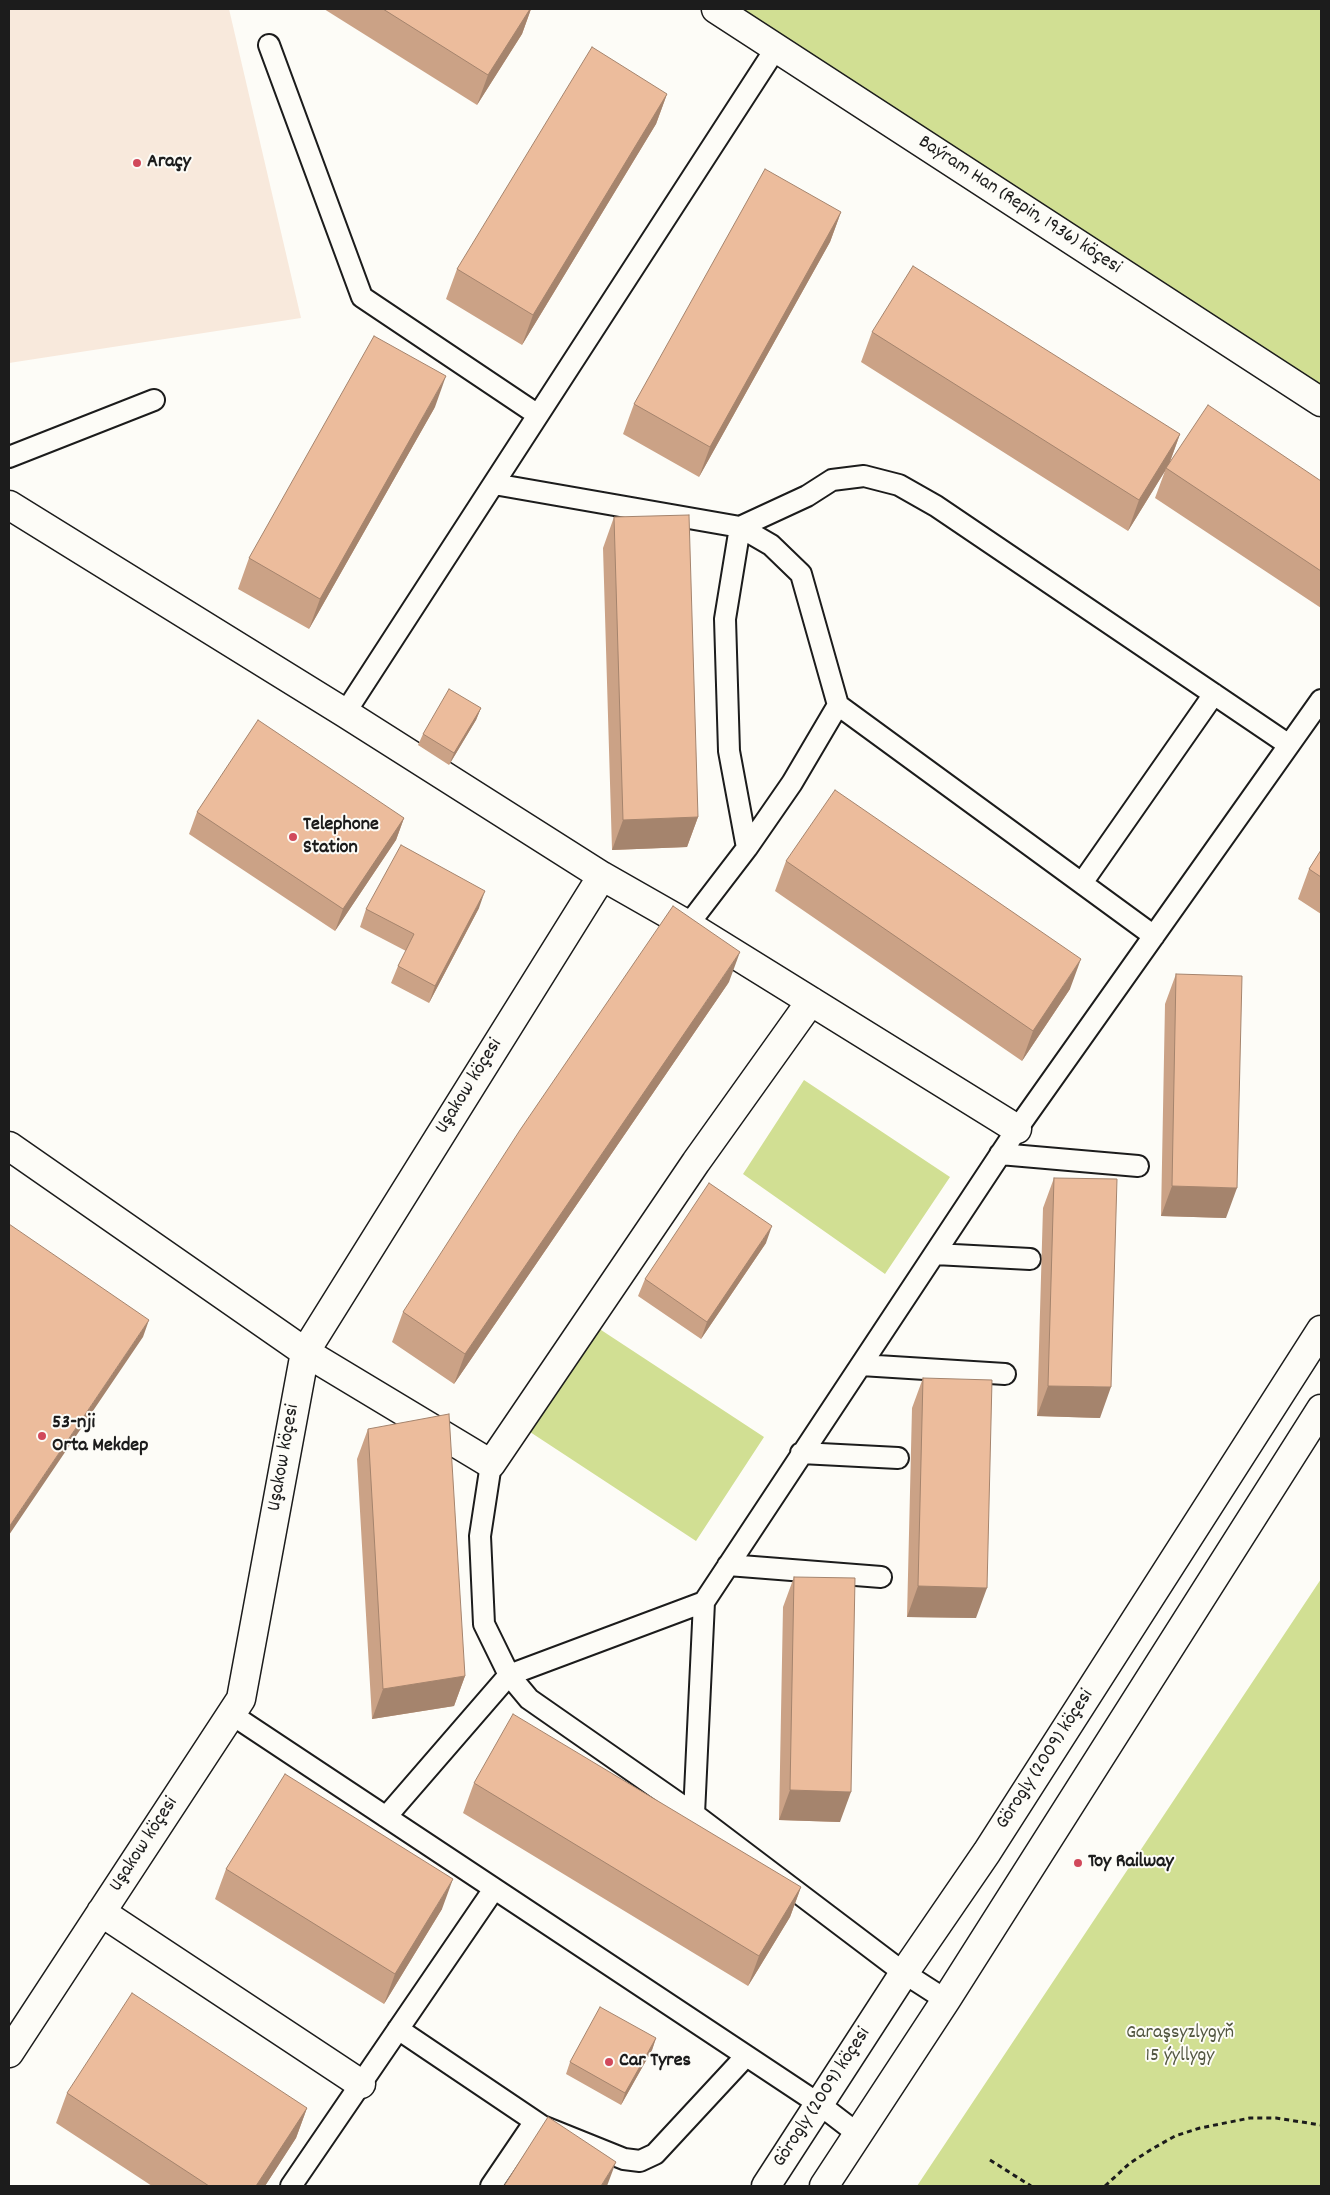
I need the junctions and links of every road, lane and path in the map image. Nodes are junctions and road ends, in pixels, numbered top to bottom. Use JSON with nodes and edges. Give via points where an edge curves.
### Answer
{"nodes":[{"id":1,"x":716,"y":9,"type":"edge"},
{"id":2,"x":270,"y":44,"type":"dead end"},
{"id":3,"x":776,"y":48,"type":"junction"},
{"id":4,"x":154,"y":400,"type":"dead end"},
{"id":5,"x":1321,"y":402,"type":"edge"},
{"id":6,"x":538,"y":415,"type":"junction"},
{"id":7,"x":9,"y":457,"type":"edge"},
{"id":8,"x":494,"y":484,"type":"junction"},
{"id":9,"x":9,"y":504,"type":"edge"},
{"id":10,"x":740,"y":526,"type":"junction"},
{"id":11,"x":1214,"y":694,"type":"junction"},
{"id":12,"x":1321,"y":700,"type":"edge"},
{"id":13,"x":838,"y":705,"type":"junction"},
{"id":14,"x":345,"y":713,"type":"junction"},
{"id":15,"x":1289,"y":746,"type":"junction"},
{"id":16,"x":747,"y":848,"type":"junction"},
{"id":17,"x":602,"y":876,"type":"junction"},
{"id":18,"x":1082,"y":883,"type":"junction"},
{"id":19,"x":688,"y":925,"type":"junction"},
{"id":20,"x":1154,"y":936,"type":"junction"},
{"id":21,"x":811,"y":1001,"type":"junction"},
{"id":22,"x":1017,"y":1129,"type":"junction"},
{"id":23,"x":9,"y":1146,"type":"edge"},
{"id":24,"x":1000,"y":1154,"type":"junction"},
{"id":25,"x":1138,"y":1166,"type":"dead end"},
{"id":26,"x":935,"y":1254,"type":"junction"},
{"id":27,"x":1030,"y":1259,"type":"dead end"},
{"id":28,"x":1321,"y":1330,"type":"edge"},
{"id":29,"x":305,"y":1352,"type":"junction"},
{"id":30,"x":861,"y":1365,"type":"junction"},
{"id":31,"x":1006,"y":1374,"type":"dead end"},
{"id":32,"x":1321,"y":1409,"type":"edge"},
{"id":33,"x":800,"y":1453,"type":"junction"},
{"id":34,"x":898,"y":1458,"type":"dead end"},
{"id":35,"x":491,"y":1464,"type":"junction"},
{"id":36,"x":728,"y":1566,"type":"junction"},
{"id":37,"x":881,"y":1577,"type":"dead end"},
{"id":38,"x":704,"y":1602,"type":"junction"},
{"id":39,"x":508,"y":1676,"type":"junction"},
{"id":40,"x":231,"y":1714,"type":"junction"},
{"id":41,"x":694,"y":1814,"type":"junction"},
{"id":42,"x":386,"y":1816,"type":"junction"},
{"id":43,"x":494,"y":1888,"type":"junction"},
{"id":44,"x":101,"y":1912,"type":"junction"},
{"id":45,"x":904,"y":1973,"type":"junction"},
{"id":46,"x":946,"y":2000,"type":"junction"},
{"id":47,"x":398,"y":2029,"type":"junction"},
{"id":48,"x":9,"y":2053,"type":"edge"},
{"id":49,"x":746,"y":2056,"type":"junction"},
{"id":50,"x":361,"y":2084,"type":"junction"},
{"id":51,"x":819,"y":2104,"type":"junction"},
{"id":52,"x":542,"y":2126,"type":"junction"},
{"id":53,"x":1321,"y":2126,"type":"edge"},
{"id":54,"x":858,"y":2134,"type":"junction"},
{"id":55,"x":990,"y":2160,"type":"dead end"},
{"id":56,"x":291,"y":2186,"type":"edge"},
{"id":57,"x":491,"y":2186,"type":"edge"},
{"id":58,"x":766,"y":2186,"type":"edge"},
{"id":59,"x":824,"y":2186,"type":"edge"},
{"id":60,"x":1031,"y":2186,"type":"edge"},
{"id":61,"x":1105,"y":2186,"type":"edge"}],
"edges":[{"from":1,"to":3,"type":"street","name":"Baýram Han (Repin, 1936) köçesi"},
{"from":2,"to":6,"type":"lane","via":[[362,297]]},
{"from":3,"to":5,"type":"street","name":"Baýram Han (Repin, 1936) köçesi"},
{"from":3,"to":6,"type":"lane"},
{"from":4,"to":7,"type":"lane"},
{"from":6,"to":8,"type":"lane"},
{"from":8,"to":10,"type":"lane"},
{"from":8,"to":14,"type":"lane"},
{"from":9,"to":14,"type":"street"},
{"from":10,"to":11,"type":"lane","via":[[807,496],[832,480],[864,476],[898,485],[936,506]]},
{"from":10,"to":13,"type":"lane","via":[[771,545],[801,574]]},
{"from":10,"to":16,"type":"lane","via":[[725,619],[729,751]]},
{"from":11,"to":15,"type":"lane"},
{"from":11,"to":18,"type":"lane"},
{"from":12,"to":15,"type":"lane"},
{"from":13,"to":16,"type":"lane","via":[[792,783]]},
{"from":13,"to":18,"type":"lane"},
{"from":14,"to":17,"type":"street"},
{"from":15,"to":20,"type":"lane"},
{"from":16,"to":19,"type":"lane"},
{"from":17,"to":19,"type":"street"},
{"from":17,"to":29,"type":"street","name":"Uşakow köçesi"},
{"from":18,"to":20,"type":"lane"},
{"from":19,"to":21,"type":"street"},
{"from":20,"to":22,"type":"lane"},
{"from":21,"to":22,"type":"street"},
{"from":21,"to":35,"type":"street","via":[[696,1162]]},
{"from":22,"to":24,"type":"lane"},
{"from":23,"to":29,"type":"street"},
{"from":24,"to":25,"type":"lane"},
{"from":24,"to":26,"type":"lane"},
{"from":26,"to":27,"type":"lane"},
{"from":26,"to":30,"type":"lane"},
{"from":28,"to":45,"type":"street","name":"Görogly (2009) köçesi","via":[[992,1844]]},
{"from":29,"to":35,"type":"street"},
{"from":29,"to":40,"type":"street","name":"Uşakow köçesi","via":[[241,1699]]},
{"from":30,"to":31,"type":"lane"},
{"from":30,"to":33,"type":"lane"},
{"from":32,"to":46,"type":"street"},
{"from":33,"to":34,"type":"lane"},
{"from":33,"to":36,"type":"lane"},
{"from":35,"to":39,"type":"lane","via":[[480,1536],[484,1624]]},
{"from":36,"to":37,"type":"lane"},
{"from":36,"to":38,"type":"lane"},
{"from":38,"to":39,"type":"lane"},
{"from":38,"to":41,"type":"lane"},
{"from":39,"to":41,"type":"lane","via":[[529,1699]]},
{"from":39,"to":42,"type":"lane"},
{"from":40,"to":42,"type":"lane"},
{"from":40,"to":44,"type":"street","name":"Uşakow köçesi"},
{"from":41,"to":45,"type":"lane"},
{"from":42,"to":43,"type":"lane"},
{"from":43,"to":47,"type":"lane"},
{"from":43,"to":49,"type":"lane"},
{"from":44,"to":48,"type":"street","name":"Uşakow köçesi"},
{"from":44,"to":50,"type":"street"},
{"from":45,"to":46,"type":"lane"},
{"from":45,"to":51,"type":"street","name":"Görogly (2009) köçesi"},
{"from":46,"to":54,"type":"street"},
{"from":47,"to":50,"type":"lane"},
{"from":47,"to":52,"type":"lane"},
{"from":49,"to":51,"type":"lane"},
{"from":49,"to":52,"type":"lane","via":[[655,2154],[640,2161],[624,2159]]},
{"from":50,"to":56,"type":"lane"},
{"from":51,"to":54,"type":"lane"},
{"from":51,"to":58,"type":"street","name":"Görogly (2009) köçesi"},
{"from":52,"to":57,"type":"lane","via":[[529,2130]]},
{"from":53,"to":61,"type":"path","via":[[1267,2118],[1225,2121],[1175,2136],[1130,2163]]},
{"from":54,"to":59,"type":"street"},
{"from":55,"to":60,"type":"path"}]}
